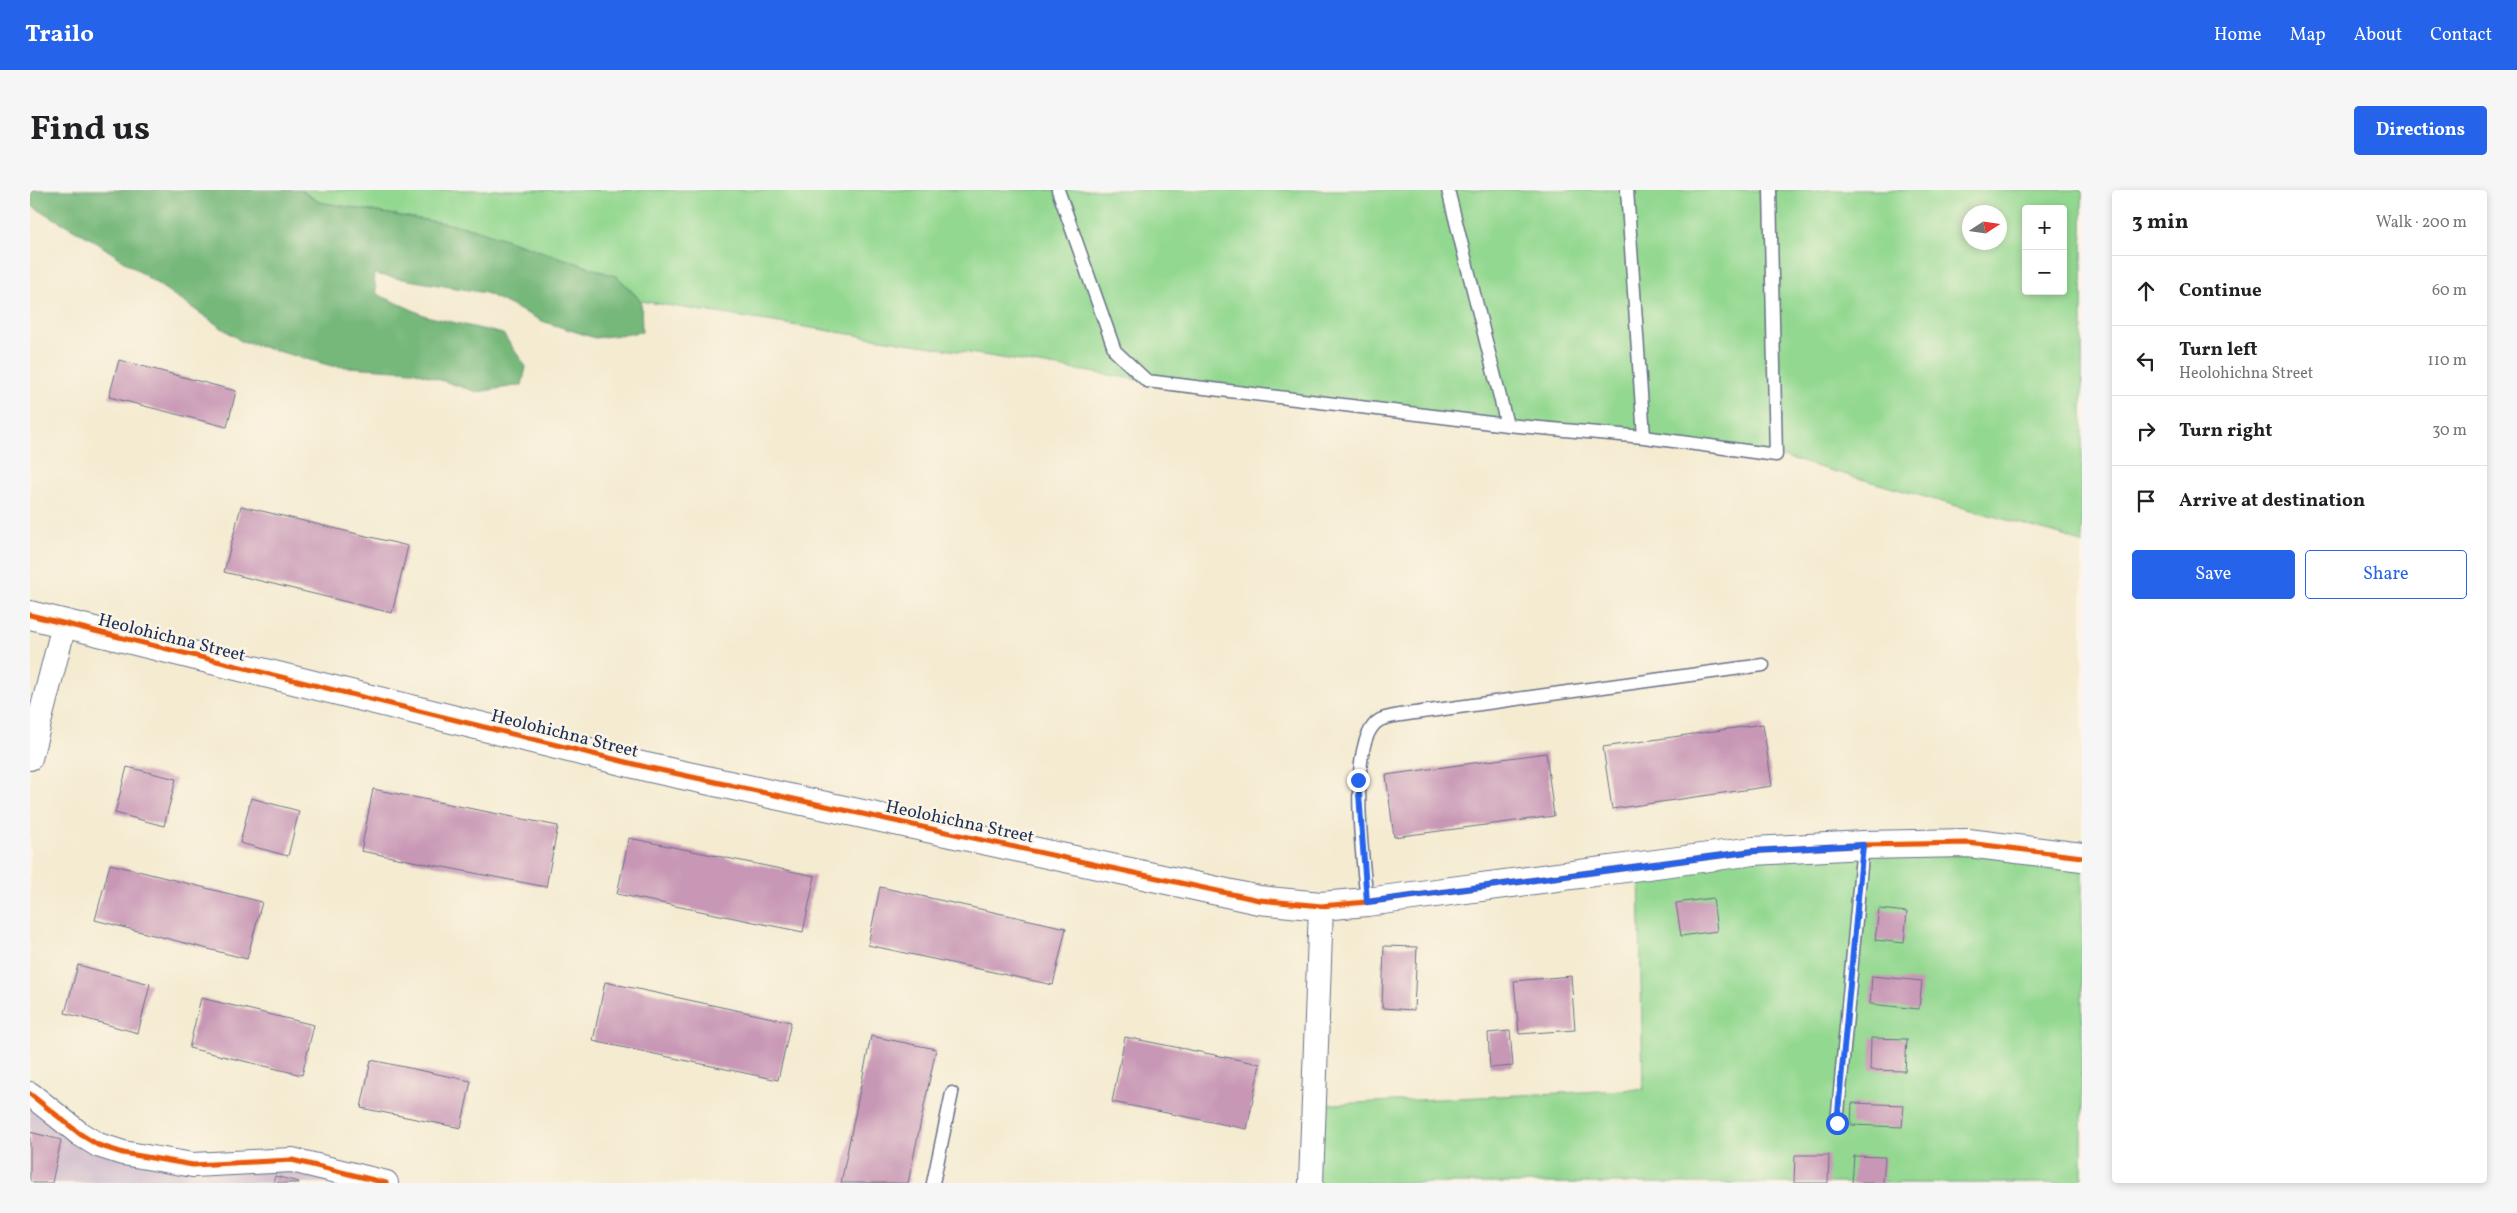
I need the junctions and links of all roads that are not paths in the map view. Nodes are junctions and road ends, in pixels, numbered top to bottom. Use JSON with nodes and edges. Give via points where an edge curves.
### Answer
{"nodes":[{"id":1,"x":1058,"y":190,"type":"edge"},
{"id":2,"x":1448,"y":190,"type":"edge"},
{"id":3,"x":1627,"y":190,"type":"edge"},
{"id":4,"x":1770,"y":190,"type":"edge"},
{"id":5,"x":1507,"y":425,"type":"junction"},
{"id":6,"x":1644,"y":437,"type":"junction"},
{"id":7,"x":30,"y":615,"type":"edge"},
{"id":8,"x":64,"y":625,"type":"junction"},
{"id":9,"x":1762,"y":666,"type":"dead end"},
{"id":10,"x":30,"y":758,"type":"edge"},
{"id":11,"x":1863,"y":845,"type":"junction"},
{"id":12,"x":2082,"y":857,"type":"edge"},
{"id":13,"x":1367,"y":902,"type":"junction"},
{"id":14,"x":1321,"y":906,"type":"junction"},
{"id":15,"x":952,"y":1093,"type":"dead end"},
{"id":16,"x":30,"y":1094,"type":"edge"},
{"id":17,"x":1837,"y":1123,"type":"dead end"},
{"id":18,"x":386,"y":1183,"type":"edge"},
{"id":19,"x":933,"y":1183,"type":"edge"},
{"id":20,"x":1312,"y":1183,"type":"edge"}],
"edges":[{"from":1,"to":5,"type":"lane","via":[[1116,351],[1147,382]]},
{"from":2,"to":5,"type":"lane"},
{"from":3,"to":6,"type":"lane"},
{"from":4,"to":6,"type":"lane","via":[[1776,455]]},
{"from":5,"to":6,"type":"lane"},
{"from":7,"to":8,"type":"street","name":"Heolohichna Street"},
{"from":8,"to":10,"type":"street"},
{"from":8,"to":14,"type":"street","name":"Heolohichna Street","via":[[646,767],[1259,900]]},
{"from":9,"to":13,"type":"lane","via":[[1380,720],[1366,737],[1358,780]]},
{"from":11,"to":12,"type":"street","name":"Heolohichna Street","via":[[1968,843]]},
{"from":11,"to":13,"type":"street","name":"Heolohichna Street","via":[[1754,851]]},
{"from":11,"to":17,"type":"lane"},
{"from":13,"to":14,"type":"street","name":"Heolohichna Street"},
{"from":14,"to":20,"type":"street"},
{"from":15,"to":19,"type":"lane"},
{"from":16,"to":18,"type":"street","via":[[80,1134],[98,1145],[122,1153],[193,1165],[292,1160]]}]}
